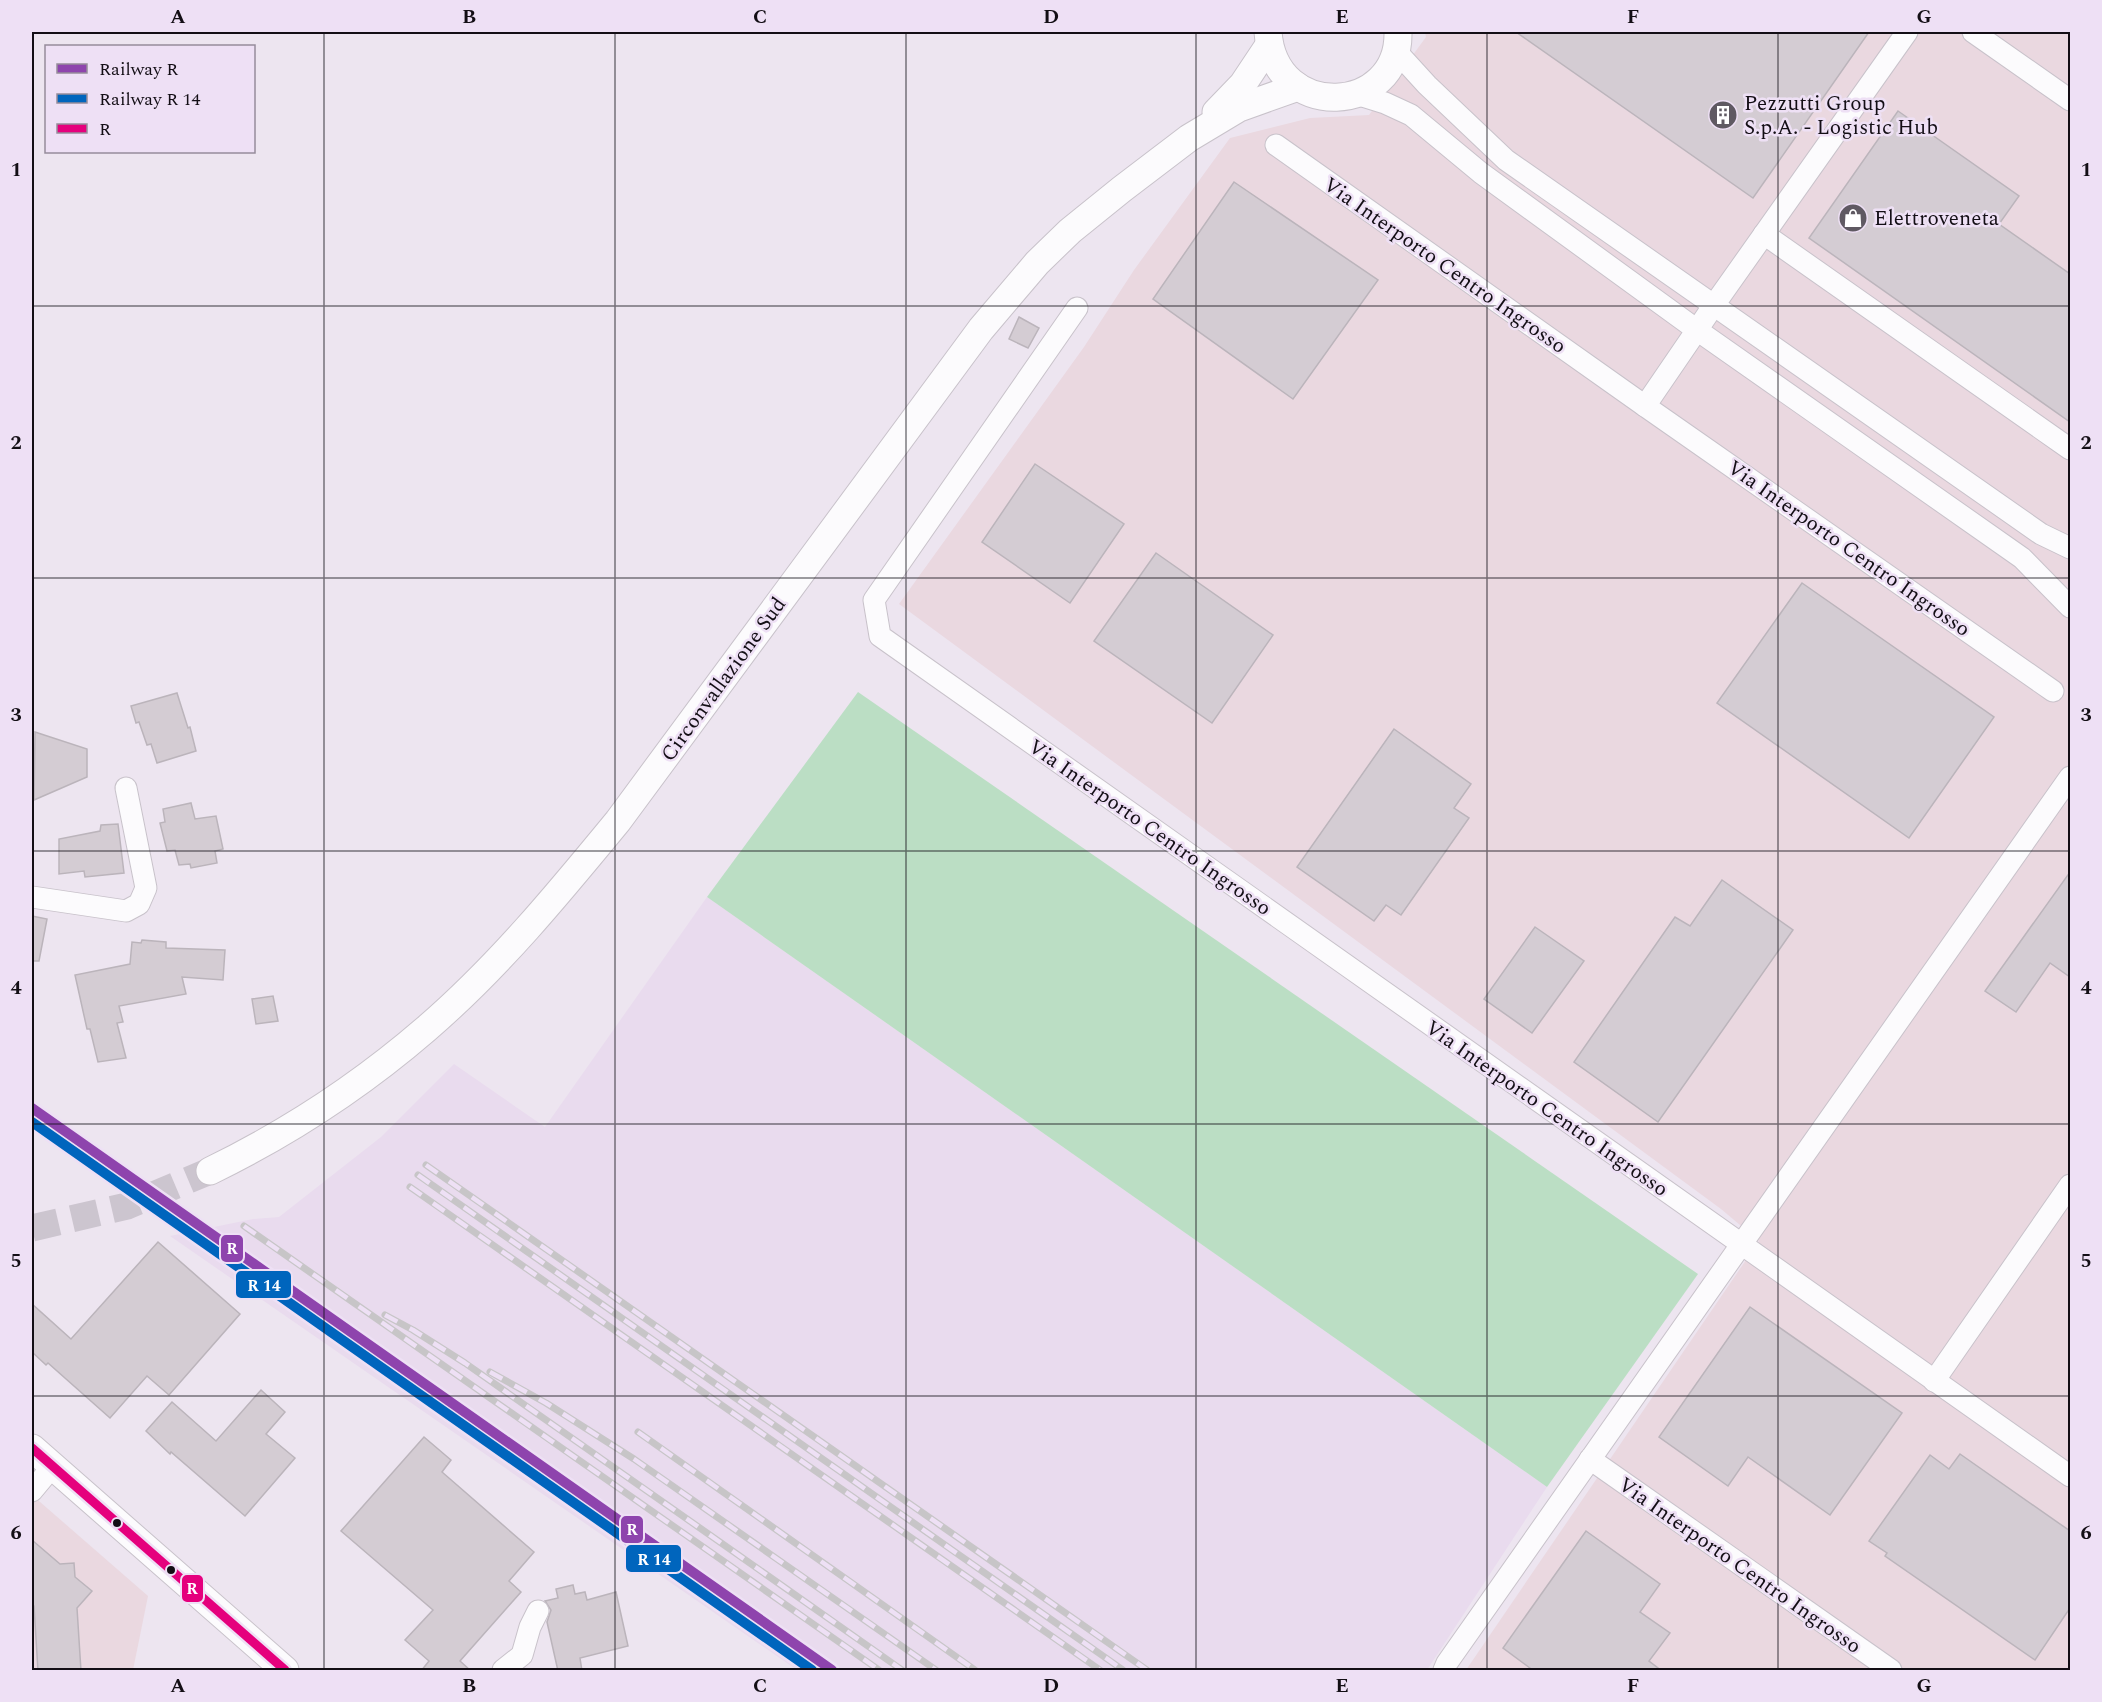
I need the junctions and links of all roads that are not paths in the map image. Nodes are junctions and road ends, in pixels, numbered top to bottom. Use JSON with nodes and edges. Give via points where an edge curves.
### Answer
{"nodes":[{"id":1,"x":1907,"y":32,"type":"edge"},
{"id":2,"x":1973,"y":32,"type":"edge"},
{"id":3,"x":1269,"y":38,"type":"edge"},
{"id":4,"x":1397,"y":41,"type":"edge"},
{"id":5,"x":1298,"y":87,"type":"junction"},
{"id":6,"x":1356,"y":94,"type":"junction"},
{"id":7,"x":2070,"y":99,"type":"edge"},
{"id":8,"x":1189,"y":138,"type":"junction"},
{"id":9,"x":1276,"y":145,"type":"dead end"},
{"id":10,"x":1764,"y":234,"type":"junction"},
{"id":11,"x":1714,"y":305,"type":"junction"},
{"id":12,"x":1077,"y":308,"type":"dead end"},
{"id":13,"x":1697,"y":330,"type":"junction"},
{"id":14,"x":1645,"y":406,"type":"junction"},
{"id":15,"x":2070,"y":449,"type":"edge"},
{"id":16,"x":2070,"y":548,"type":"edge"},
{"id":17,"x":2070,"y":607,"type":"edge"},
{"id":18,"x":2053,"y":691,"type":"dead end"},
{"id":19,"x":2070,"y":777,"type":"edge"},
{"id":20,"x":126,"y":788,"type":"dead end"},
{"id":21,"x":32,"y":897,"type":"edge"},
{"id":22,"x":210,"y":1171,"type":"tunnel mouth"},
{"id":23,"x":2070,"y":1185,"type":"edge"},
{"id":24,"x":1741,"y":1245,"type":"junction"},
{"id":25,"x":1934,"y":1381,"type":"junction"},
{"id":26,"x":32,"y":1448,"type":"edge"},
{"id":27,"x":1590,"y":1459,"type":"junction"},
{"id":28,"x":52,"y":1467,"type":"junction"},
{"id":29,"x":2070,"y":1476,"type":"edge"},
{"id":30,"x":32,"y":1491,"type":"edge"},
{"id":31,"x":538,"y":1611,"type":"dead end"},
{"id":32,"x":285,"y":1671,"type":"edge"},
{"id":33,"x":503,"y":1671,"type":"edge"},
{"id":34,"x":1444,"y":1671,"type":"edge"},
{"id":35,"x":1891,"y":1671,"type":"edge"}],
"edges":[{"from":1,"to":10,"type":"street"},
{"from":2,"to":7,"type":"street"},
{"from":3,"to":5,"type":"main road","via":[[1275,62]]},
{"from":3,"to":8,"type":"main road","via":[[1243,84]]},
{"from":4,"to":6,"type":"main road","via":[[1382,77]]},
{"from":4,"to":11,"type":"street","via":[[1427,85],[1506,160]]},
{"from":5,"to":6,"type":"main road","via":[[1326,98]]},
{"from":5,"to":8,"type":"main road","via":[[1239,108]]},
{"from":6,"to":13,"type":"street","via":[[1411,115],[1481,173]]},
{"from":8,"to":22,"type":"main road","name":"Circonvallazione Sud","via":[[1070,231],[1010,292],[618,821],[501,957],[426,1028],[364,1078],[312,1115]]},
{"from":9,"to":14,"type":"street","name":"Via Interporto Centro Ingrosso"},
{"from":10,"to":11,"type":"street"},
{"from":10,"to":15,"type":"street"},
{"from":11,"to":13,"type":"street"},
{"from":11,"to":16,"type":"street","via":[[2041,534]]},
{"from":12,"to":24,"type":"street","name":"Via Interporto Centro Ingrosso","via":[[874,600],[879,636]]},
{"from":13,"to":14,"type":"street"},
{"from":13,"to":17,"type":"street","via":[[2022,558]]},
{"from":14,"to":18,"type":"street","name":"Via Interporto Centro Ingrosso"},
{"from":19,"to":24,"type":"street"},
{"from":20,"to":21,"type":"street","via":[[146,888],[139,904],[126,911]]},
{"from":23,"to":25,"type":"street"},
{"from":24,"to":25,"type":"street","name":"Via Interporto Centro Ingrosso"},
{"from":24,"to":27,"type":"street"},
{"from":25,"to":29,"type":"street","name":"Via Interporto Centro Ingrosso"},
{"from":26,"to":28,"type":"main road"},
{"from":27,"to":34,"type":"street"},
{"from":27,"to":35,"type":"street","name":"Via Interporto Centro Ingrosso"},
{"from":28,"to":30,"type":"street"},
{"from":28,"to":32,"type":"main road"},
{"from":31,"to":33,"type":"street","via":[[522,1655]]}]}
